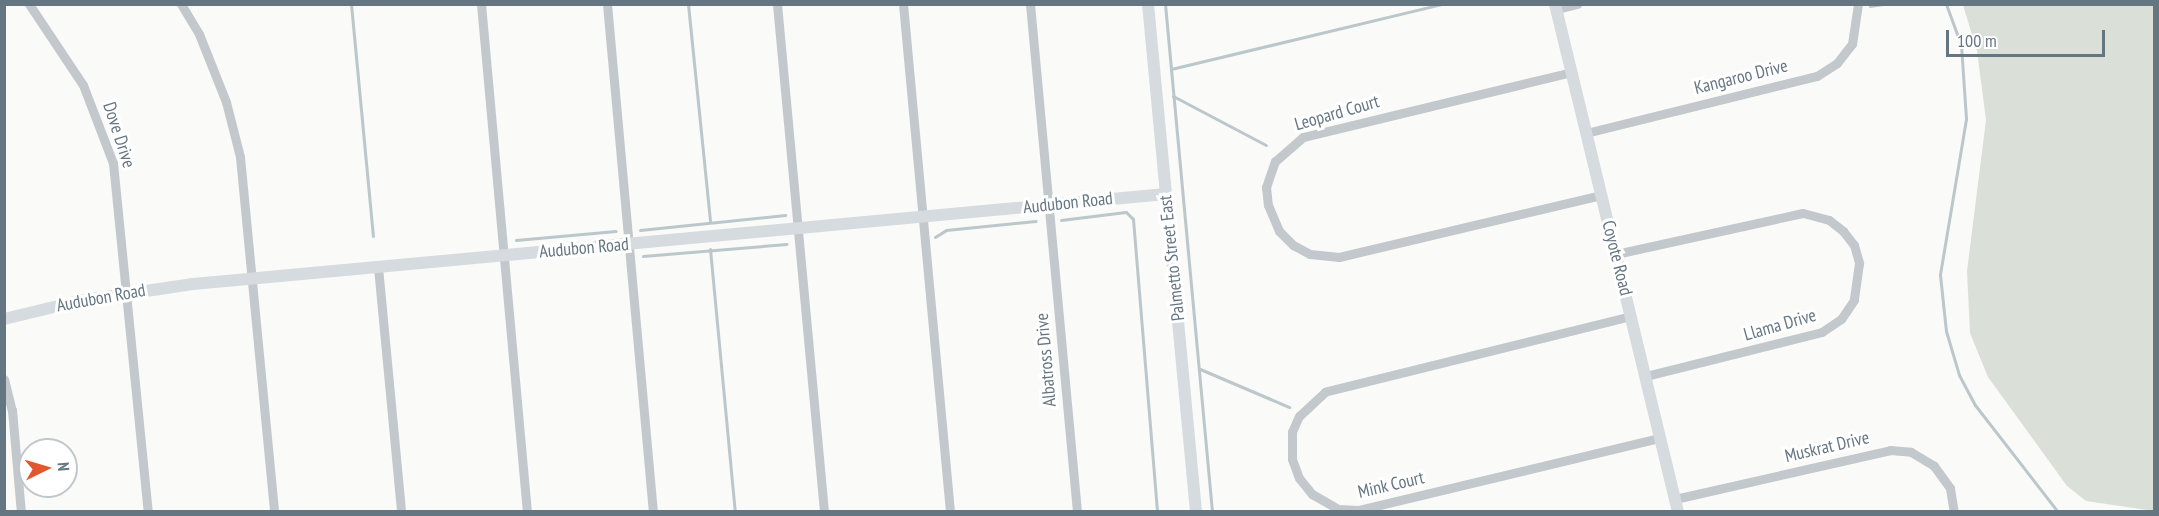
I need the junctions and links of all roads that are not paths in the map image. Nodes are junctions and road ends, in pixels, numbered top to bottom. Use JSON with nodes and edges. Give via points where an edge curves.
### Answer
{"nodes":[{"id":1,"x":29,"y":4,"type":"edge"},
{"id":2,"x":181,"y":4,"type":"edge"},
{"id":3,"x":481,"y":4,"type":"edge"},
{"id":4,"x":607,"y":4,"type":"edge"},
{"id":5,"x":777,"y":4,"type":"edge"},
{"id":6,"x":903,"y":4,"type":"edge"},
{"id":7,"x":1030,"y":4,"type":"edge"},
{"id":8,"x":1148,"y":4,"type":"edge"},
{"id":9,"x":1577,"y":4,"type":"edge"},
{"id":10,"x":1858,"y":4,"type":"edge"},
{"id":11,"x":1556,"y":7,"type":"edge"},
{"id":12,"x":1572,"y":72,"type":"junction"},
{"id":13,"x":1586,"y":133,"type":"junction"},
{"id":14,"x":1166,"y":194,"type":"junction"},
{"id":15,"x":1601,"y":195,"type":"junction"},
{"id":16,"x":1048,"y":205,"type":"junction"},
{"id":17,"x":923,"y":217,"type":"junction"},
{"id":18,"x":798,"y":228,"type":"junction"},
{"id":19,"x":629,"y":244,"type":"junction"},
{"id":20,"x":1616,"y":254,"type":"junction"},
{"id":21,"x":503,"y":255,"type":"junction"},
{"id":22,"x":378,"y":267,"type":"junction"},
{"id":23,"x":254,"y":279,"type":"junction"},
{"id":24,"x":127,"y":292,"type":"junction"},
{"id":25,"x":1631,"y":316,"type":"junction"},
{"id":26,"x":4,"y":319,"type":"edge"},
{"id":27,"x":1645,"y":376,"type":"junction"},
{"id":28,"x":4,"y":379,"type":"edge"},
{"id":29,"x":1660,"y":438,"type":"junction"},
{"id":30,"x":1676,"y":506,"type":"edge"},
{"id":31,"x":21,"y":512,"type":"edge"},
{"id":32,"x":148,"y":512,"type":"edge"},
{"id":33,"x":274,"y":512,"type":"edge"},
{"id":34,"x":401,"y":512,"type":"edge"},
{"id":35,"x":527,"y":512,"type":"edge"},
{"id":36,"x":653,"y":512,"type":"edge"},
{"id":37,"x":824,"y":512,"type":"edge"},
{"id":38,"x":950,"y":512,"type":"edge"},
{"id":39,"x":1077,"y":512,"type":"edge"},
{"id":40,"x":1196,"y":512,"type":"edge"},
{"id":41,"x":1954,"y":512,"type":"edge"}],
"edges":[{"from":1,"to":24,"type":"street","name":"Dove Drive","via":[[83,85],[106,139],[118,196]]},
{"from":2,"to":23,"type":"street","via":[[210,61],[234,130]]},
{"from":3,"to":21,"type":"street"},
{"from":4,"to":19,"type":"street"},
{"from":5,"to":18,"type":"street"},
{"from":6,"to":17,"type":"street"},
{"from":7,"to":16,"type":"street","name":"Albatross Drive"},
{"from":8,"to":14,"type":"street","name":"Palmetto Street East"},
{"from":9,"to":11,"type":"street"},
{"from":10,"to":13,"type":"street","name":"Kangaroo Drive","via":[[1852,44],[1824,72]]},
{"from":11,"to":12,"type":"street","name":"Coyote Road"},
{"from":12,"to":13,"type":"street","name":"Coyote Road"},
{"from":12,"to":15,"type":"street","name":"Leopard Court","via":[[1303,137],[1275,161],[1266,187],[1268,206],[1279,231],[1293,245],[1310,254],[1339,258]]},
{"from":13,"to":15,"type":"street","name":"Coyote Road"},
{"from":14,"to":16,"type":"street","name":"Audubon Road"},
{"from":14,"to":40,"type":"street","name":"Palmetto Street East"},
{"from":15,"to":20,"type":"street","name":"Coyote Road"},
{"from":16,"to":17,"type":"street","name":"Audubon Road"},
{"from":16,"to":39,"type":"street","name":"Albatross Drive"},
{"from":17,"to":18,"type":"street","name":"Audubon Road"},
{"from":17,"to":38,"type":"street"},
{"from":18,"to":19,"type":"street","name":"Audubon Road"},
{"from":18,"to":37,"type":"street"},
{"from":19,"to":21,"type":"street","name":"Audubon Road"},
{"from":19,"to":36,"type":"street"},
{"from":20,"to":25,"type":"street","name":"Coyote Road"},
{"from":20,"to":27,"type":"street","name":"Llama Drive","via":[[1803,213],[1829,220],[1843,231],[1854,245],[1859,263],[1854,300],[1841,319],[1822,332]]},
{"from":21,"to":22,"type":"street","name":"Audubon Road"},
{"from":21,"to":35,"type":"street"},
{"from":22,"to":23,"type":"street","name":"Audubon Road"},
{"from":22,"to":34,"type":"street"},
{"from":23,"to":24,"type":"street","name":"Audubon Road"},
{"from":23,"to":33,"type":"street"},
{"from":24,"to":26,"type":"street","name":"Audubon Road"},
{"from":24,"to":32,"type":"street","name":"Dove Drive"},
{"from":25,"to":27,"type":"street","name":"Coyote Road"},
{"from":25,"to":29,"type":"street","name":"Mink Court","via":[[1324,392],[1310,402],[1295,424],[1292,459],[1299,478],[1312,494],[1329,505],[1359,510]]},
{"from":27,"to":29,"type":"street","name":"Coyote Road"},
{"from":28,"to":31,"type":"street","via":[[12,410]]},
{"from":29,"to":30,"type":"street","name":"Coyote Road"},
{"from":30,"to":41,"type":"street","name":"Muskrat Drive","via":[[1890,450],[1911,453],[1934,466],[1950,488]]}]}
